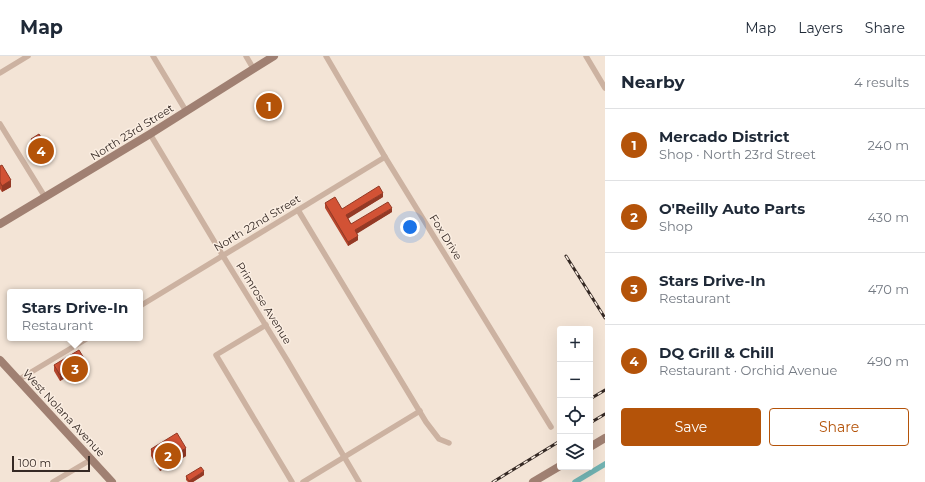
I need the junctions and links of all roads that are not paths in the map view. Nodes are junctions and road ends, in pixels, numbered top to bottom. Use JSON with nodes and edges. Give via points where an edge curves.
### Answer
{"nodes":[{"id":1,"x":28,"y":56,"type":"edge"},
{"id":2,"x":153,"y":56,"type":"edge"},
{"id":3,"x":246,"y":56,"type":"edge"},
{"id":4,"x":274,"y":56,"type":"edge"},
{"id":5,"x":326,"y":56,"type":"edge"},
{"id":6,"x":586,"y":56,"type":"edge"},
{"id":7,"x":253,"y":68,"type":"junction"},
{"id":8,"x":0,"y":73,"type":"edge"},
{"id":9,"x":605,"y":88,"type":"edge"},
{"id":10,"x":186,"y":111,"type":"junction"},
{"id":11,"x":0,"y":124,"type":"edge"},
{"id":12,"x":150,"y":134,"type":"junction"},
{"id":13,"x":385,"y":157,"type":"junction"},
{"id":14,"x":45,"y":197,"type":"junction"},
{"id":15,"x":298,"y":210,"type":"junction"},
{"id":16,"x":0,"y":224,"type":"edge"},
{"id":17,"x":223,"y":256,"type":"junction"},
{"id":18,"x":143,"y":304,"type":"edge"},
{"id":19,"x":266,"y":325,"type":"junction"},
{"id":20,"x":83,"y":341,"type":"edge"},
{"id":21,"x":0,"y":360,"type":"edge"},
{"id":22,"x":18,"y":380,"type":"junction"},
{"id":23,"x":420,"y":411,"type":"junction"},
{"id":24,"x":551,"y":427,"type":"dead end"},
{"id":25,"x":605,"y":438,"type":"edge"},
{"id":26,"x":449,"y":443,"type":"dead end"},
{"id":27,"x":593,"y":446,"type":"edge"},
{"id":28,"x":345,"y":456,"type":"junction"},
{"id":29,"x":92,"y":460,"type":"junction"},
{"id":30,"x":557,"y":468,"type":"edge"},
{"id":31,"x":54,"y":482,"type":"edge"},
{"id":32,"x":112,"y":482,"type":"edge"},
{"id":33,"x":292,"y":482,"type":"edge"},
{"id":34,"x":303,"y":482,"type":"edge"},
{"id":35,"x":359,"y":482,"type":"edge"},
{"id":36,"x":533,"y":482,"type":"edge"}],
"edges":[{"from":1,"to":8,"type":"street"},
{"from":2,"to":10,"type":"street"},
{"from":3,"to":7,"type":"street"},
{"from":4,"to":7,"type":"main road","name":"North 23rd Street"},
{"from":5,"to":13,"type":"street","name":"Fox Drive"},
{"from":6,"to":9,"type":"street"},
{"from":7,"to":10,"type":"main road","name":"North 23rd Street"},
{"from":10,"to":12,"type":"main road","name":"North 23rd Street"},
{"from":11,"to":14,"type":"street"},
{"from":12,"to":14,"type":"main road","name":"North 23rd Street"},
{"from":12,"to":17,"type":"street","name":"Primrose Avenue"},
{"from":13,"to":15,"type":"street","name":"North 22nd Street"},
{"from":13,"to":24,"type":"street","name":"Fox Drive"},
{"from":14,"to":16,"type":"main road","name":"North 23rd Street"},
{"from":15,"to":17,"type":"street","name":"North 22nd Street"},
{"from":15,"to":23,"type":"street"},
{"from":17,"to":18,"type":"street","name":"North 22nd Street"},
{"from":17,"to":19,"type":"street","name":"Primrose Avenue"},
{"from":19,"to":28,"type":"street","name":"Primrose Avenue"},
{"from":19,"to":33,"type":"street","via":[[216,355]]},
{"from":20,"to":22,"type":"street"},
{"from":21,"to":22,"type":"main road","name":"West Nolana Avenue"},
{"from":22,"to":29,"type":"main road","name":"West Nolana Avenue"},
{"from":23,"to":26,"type":"street","via":[[439,440]]},
{"from":23,"to":28,"type":"street"},
{"from":25,"to":27,"type":"main road"},
{"from":28,"to":34,"type":"street"},
{"from":28,"to":35,"type":"street","name":"Primrose Avenue"},
{"from":29,"to":31,"type":"street"},
{"from":29,"to":32,"type":"main road","name":"West Nolana Avenue"},
{"from":30,"to":36,"type":"main road"}]}
